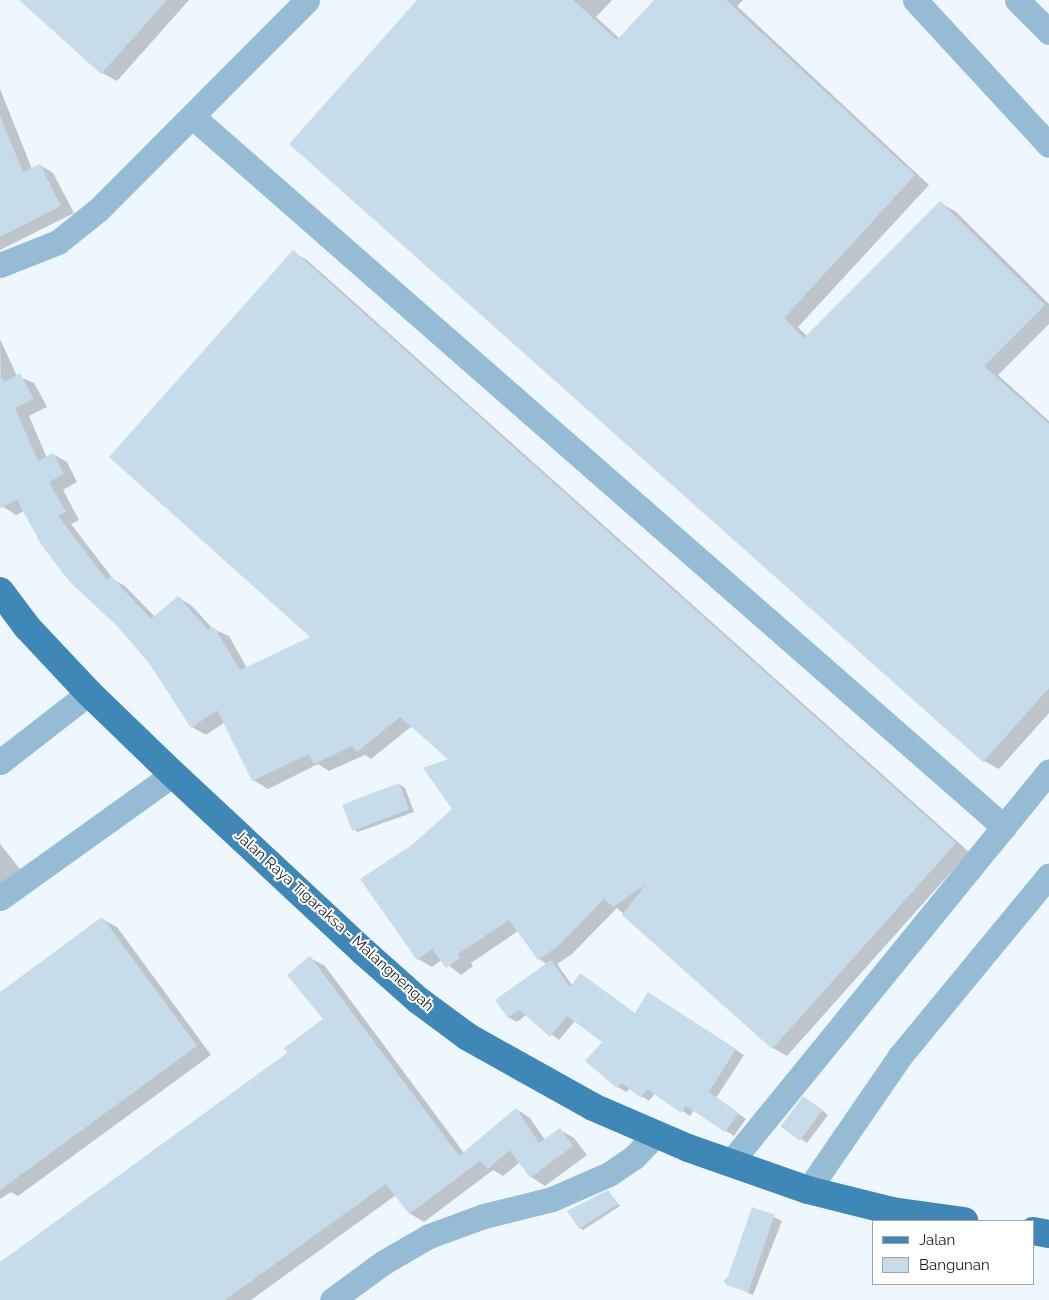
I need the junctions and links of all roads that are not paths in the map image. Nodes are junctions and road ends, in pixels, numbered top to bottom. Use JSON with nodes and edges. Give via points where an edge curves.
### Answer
{"nodes":[{"id":1,"x":308,"y":0,"type":"edge"},
{"id":2,"x":915,"y":0,"type":"edge"},
{"id":3,"x":1018,"y":0,"type":"edge"},
{"id":4,"x":1049,"y":32,"type":"edge"},
{"id":5,"x":193,"y":117,"type":"junction"},
{"id":6,"x":1049,"y":145,"type":"edge"},
{"id":7,"x":0,"y":265,"type":"edge"},
{"id":8,"x":0,"y":591,"type":"edge"},
{"id":9,"x":89,"y":693,"type":"junction"},
{"id":10,"x":0,"y":762,"type":"edge"},
{"id":11,"x":1049,"y":771,"type":"edge"},
{"id":12,"x":173,"y":774,"type":"junction"},
{"id":13,"x":1004,"y":827,"type":"junction"},
{"id":14,"x":1049,"y":875,"type":"edge"},
{"id":15,"x":0,"y":898,"type":"edge"},
{"id":16,"x":656,"y":1134,"type":"junction"},
{"id":17,"x":730,"y":1163,"type":"junction"},
{"id":18,"x":808,"y":1190,"type":"junction"},
{"id":19,"x":957,"y":1220,"type":"edge"},
{"id":20,"x":1034,"y":1232,"type":"edge"},
{"id":21,"x":1049,"y":1234,"type":"edge"},
{"id":22,"x":332,"y":1300,"type":"edge"}],
"edges":[{"from":1,"to":5,"type":"street"},
{"from":2,"to":6,"type":"street"},
{"from":3,"to":4,"type":"street"},
{"from":5,"to":7,"type":"street","via":[[98,210],[58,242]]},
{"from":5,"to":13,"type":"street"},
{"from":8,"to":9,"type":"main road","name":"Jalan Raya Tigaraksa - Malangnengah","via":[[27,627]]},
{"from":9,"to":10,"type":"street"},
{"from":9,"to":12,"type":"main road","name":"Jalan Raya Tigaraksa - Malangnengah"},
{"from":11,"to":13,"type":"street"},
{"from":12,"to":15,"type":"street"},
{"from":12,"to":16,"type":"main road","name":"Jalan Raya Tigaraksa - Malangnengah","via":[[418,1000],[468,1037],[539,1079]]},
{"from":13,"to":17,"type":"street"},
{"from":14,"to":18,"type":"street","via":[[900,1056]]},
{"from":16,"to":17,"type":"main road","name":"Jalan Raya Tigaraksa - Malangnengah"},
{"from":16,"to":22,"type":"street","via":[[634,1157],[609,1174],[552,1199],[484,1216],[429,1236],[384,1262]]},
{"from":17,"to":18,"type":"main road","name":"Jalan Raya Tigaraksa - Malangnengah"},
{"from":18,"to":19,"type":"main road","name":"Jalan Raya Tigaraksa - Malangnengah","via":[[892,1211]]},
{"from":20,"to":21,"type":"main road"}]}
